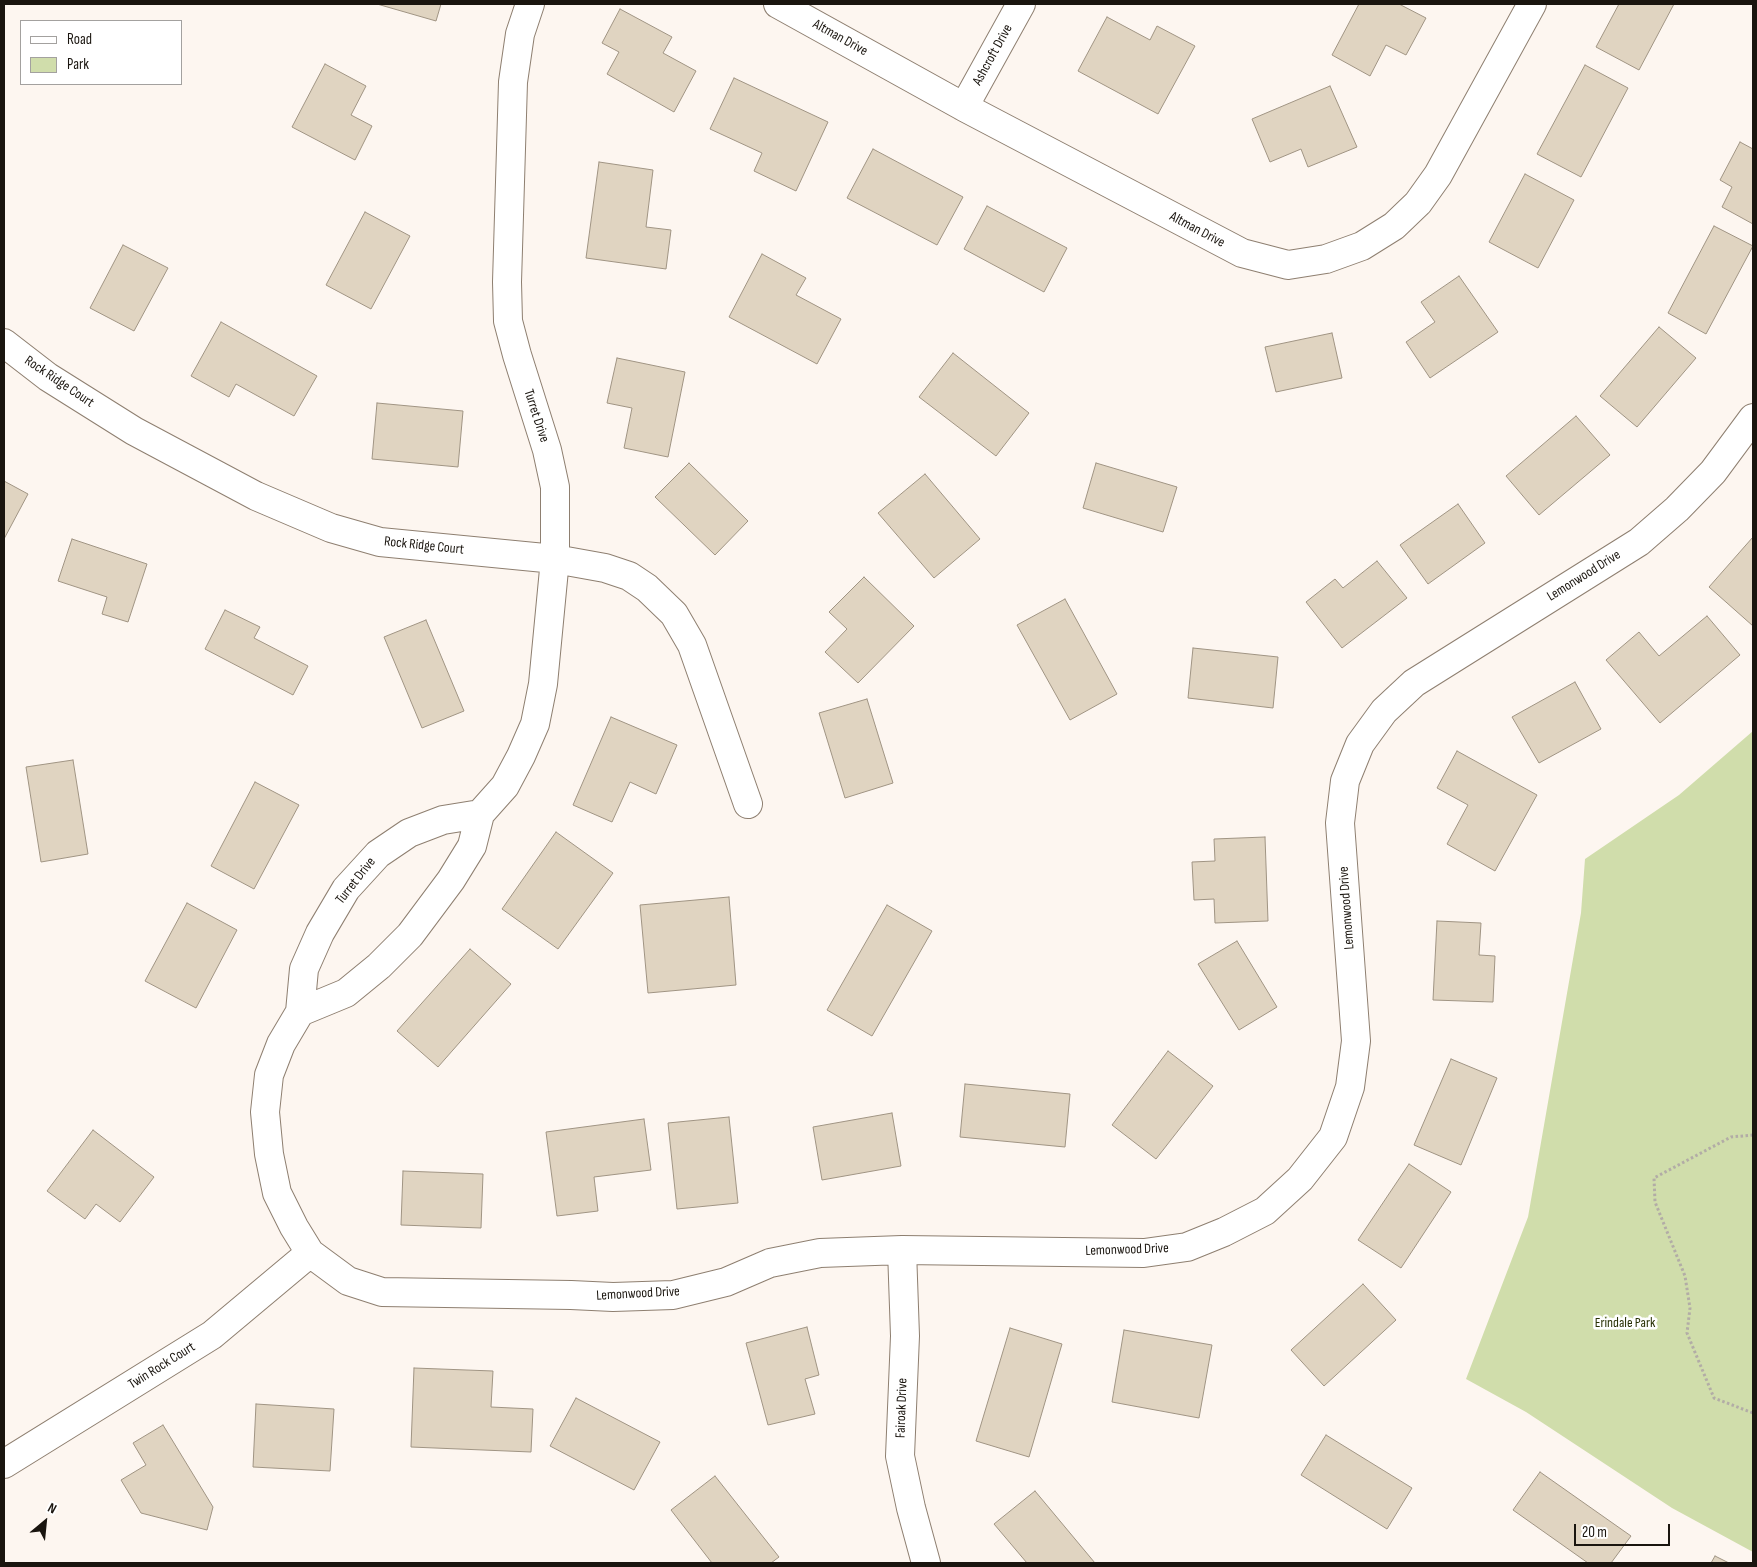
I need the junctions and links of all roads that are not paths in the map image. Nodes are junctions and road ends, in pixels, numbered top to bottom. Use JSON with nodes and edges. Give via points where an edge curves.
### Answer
{"nodes":[{"id":1,"x":530,"y":4,"type":"edge"},
{"id":2,"x":778,"y":4,"type":"edge"},
{"id":3,"x":1021,"y":4,"type":"edge"},
{"id":4,"x":1532,"y":4,"type":"edge"},
{"id":5,"x":964,"y":107,"type":"junction"},
{"id":6,"x":4,"y":343,"type":"edge"},
{"id":7,"x":1753,"y":418,"type":"edge"},
{"id":8,"x":555,"y":559,"type":"junction"},
{"id":9,"x":748,"y":804,"type":"dead end"},
{"id":10,"x":480,"y":814,"type":"junction"},
{"id":11,"x":300,"y":1012,"type":"junction"},
{"id":12,"x":902,"y":1250,"type":"junction"},
{"id":13,"x":310,"y":1253,"type":"junction"},
{"id":14,"x":4,"y":1464,"type":"edge"},
{"id":15,"x":926,"y":1563,"type":"edge"}],
"edges":[{"from":1,"to":8,"type":"street","name":"Turret Drive","via":[[520,34],[513,82],[508,321],[555,487]]},
{"from":2,"to":5,"type":"street","name":"Altman Drive"},
{"from":3,"to":5,"type":"street","name":"Ashcroft Drive"},
{"from":4,"to":5,"type":"street","name":"Altman Drive","via":[[1438,176],[1418,203],[1394,226],[1362,246],[1326,259],[1288,265],[1242,254]]},
{"from":6,"to":8,"type":"street","name":"Rock Ridge Court","via":[[48,377],[134,430],[256,496],[331,528],[380,542]]},
{"from":7,"to":12,"type":"street","name":"Lemonwood Drive","via":[[1713,472],[1677,510],[1639,542],[1414,683],[1384,711],[1360,744],[1345,781],[1340,823],[1356,1041],[1350,1087],[1333,1137],[1300,1179],[1265,1211],[1187,1247],[1144,1253]]},
{"from":8,"to":9,"type":"street","name":"Rock Ridge Court","via":[[629,576],[674,614],[692,645]]},
{"from":8,"to":10,"type":"street","name":"Turret Drive","via":[[543,684],[535,724],[505,786]]},
{"from":10,"to":11,"type":"street","name":"Turret Drive","via":[[472,846],[452,880],[410,935],[346,993]]},
{"from":10,"to":11,"type":"street","name":"Turret Drive","via":[[443,820],[410,833],[378,854],[346,889],[320,933],[304,969]]},
{"from":11,"to":13,"type":"street","name":"Turret Drive","via":[[281,1044],[270,1075],[265,1112],[276,1193]]},
{"from":12,"to":13,"type":"street","name":"Lemonwood Drive","via":[[820,1253],[770,1263],[726,1282],[673,1295],[613,1297],[382,1292],[348,1281]]},
{"from":12,"to":15,"type":"street","name":"Fairoak Drive","via":[[905,1336],[900,1456]]},
{"from":13,"to":14,"type":"street","name":"Twin Rock Court","via":[[212,1335]]}]}
